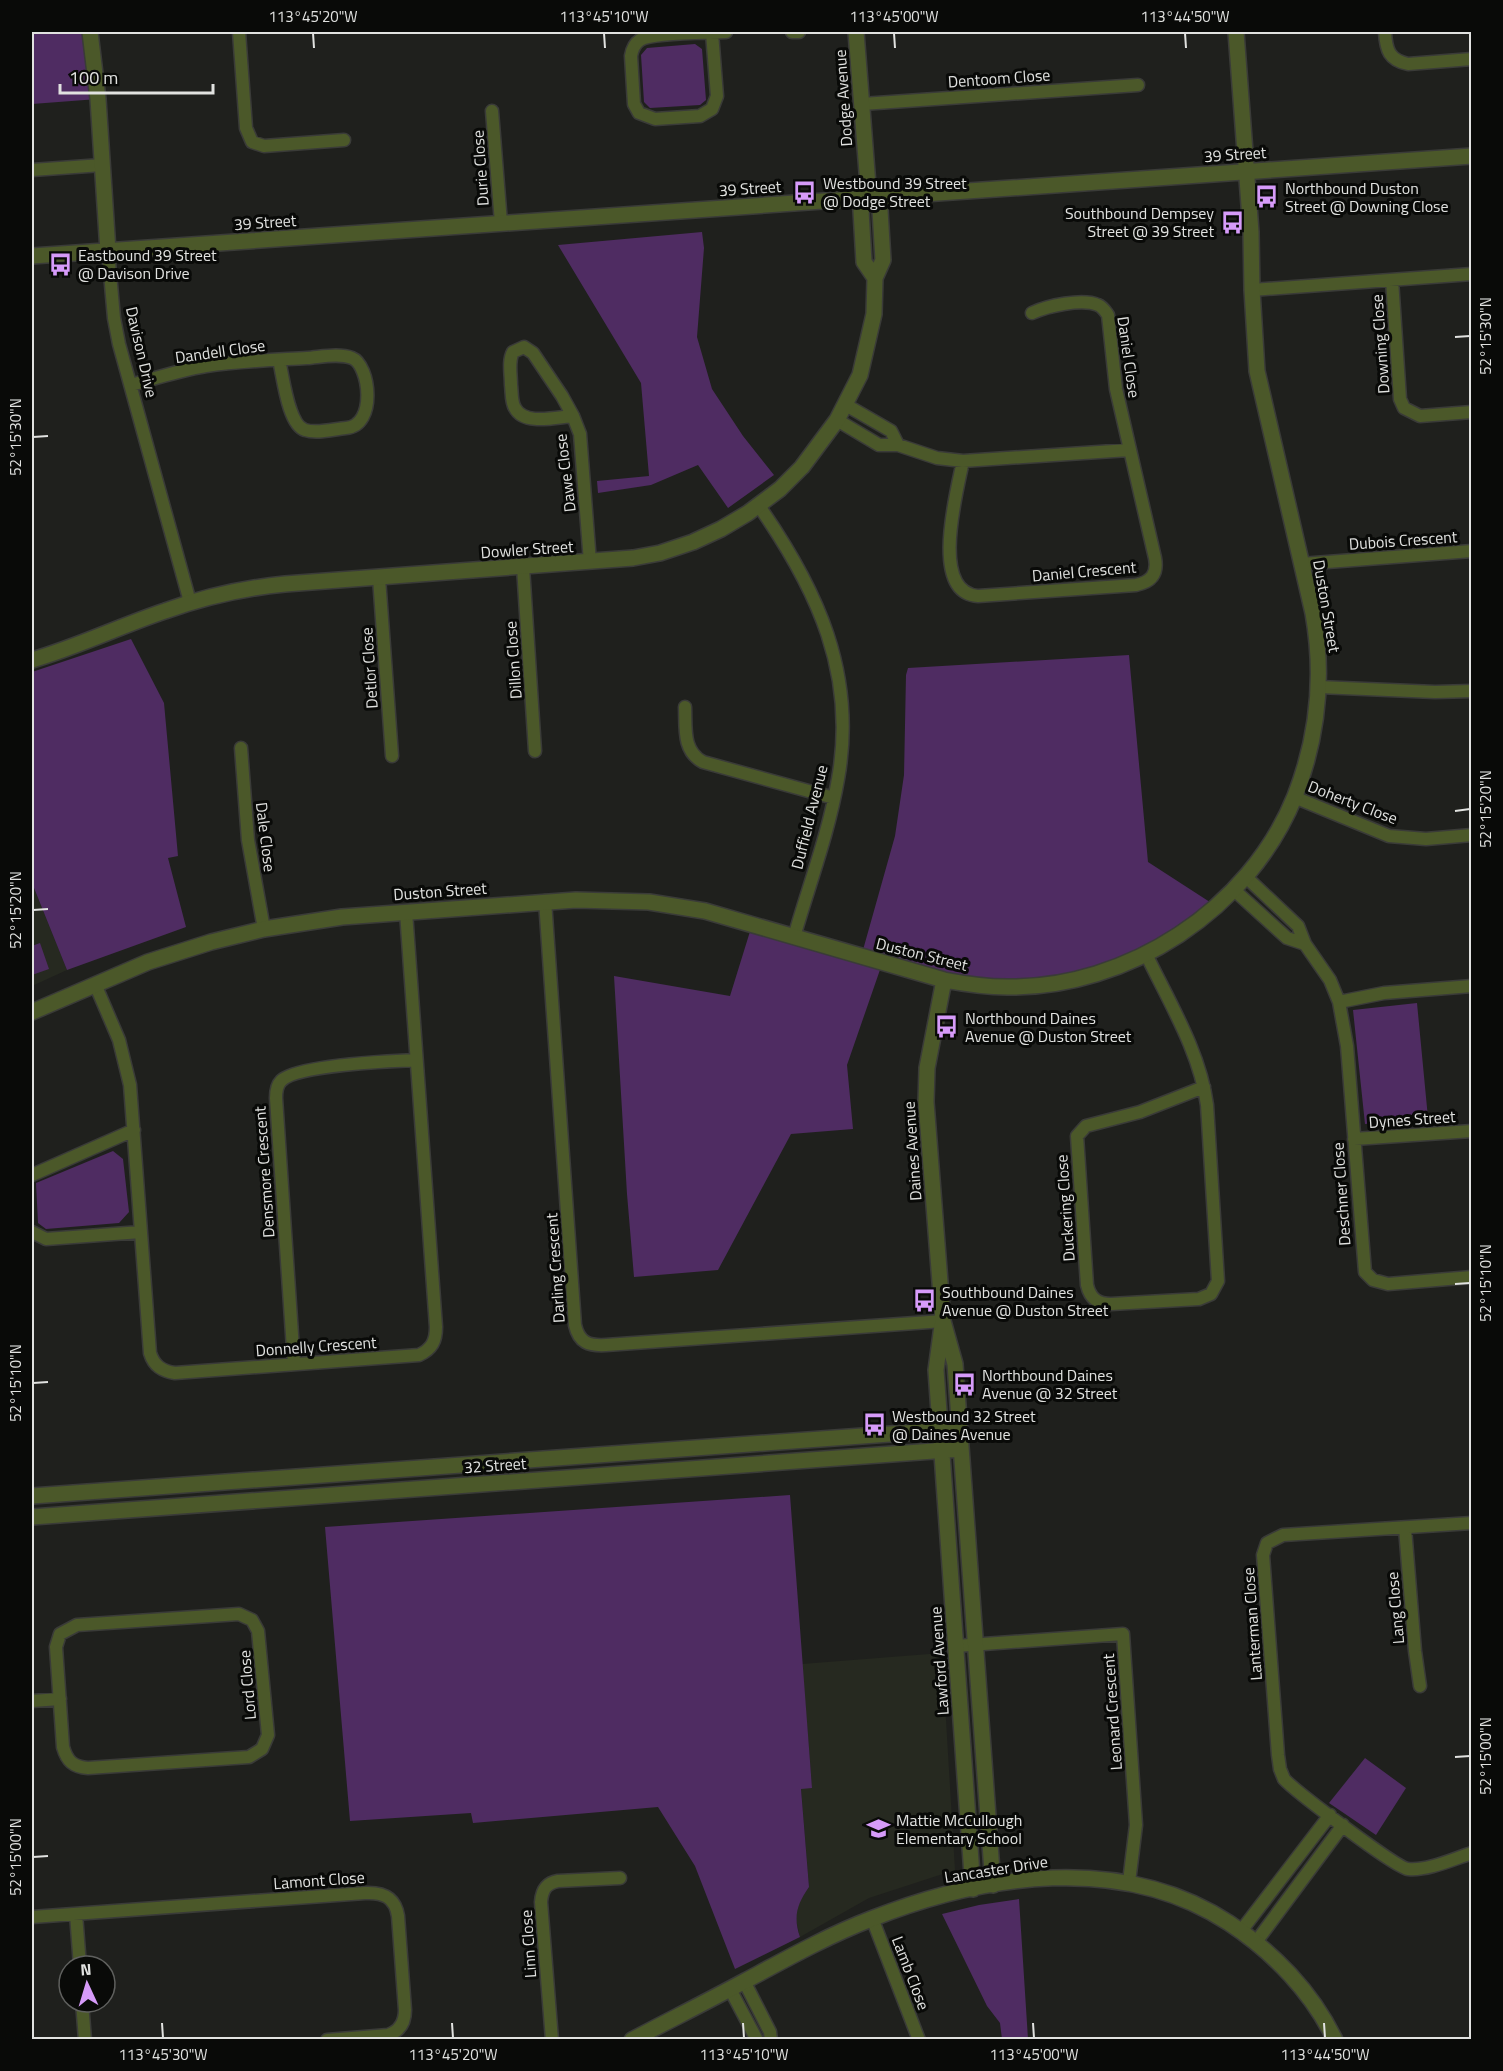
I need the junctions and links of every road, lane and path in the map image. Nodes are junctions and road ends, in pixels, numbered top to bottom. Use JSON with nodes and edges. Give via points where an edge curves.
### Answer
{"nodes":[{"id":1,"x":90,"y":32,"type":"edge"},
{"id":2,"x":239,"y":32,"type":"edge"},
{"id":3,"x":726,"y":32,"type":"edge"},
{"id":4,"x":792,"y":32,"type":"edge"},
{"id":5,"x":799,"y":32,"type":"edge"},
{"id":6,"x":856,"y":32,"type":"edge"},
{"id":7,"x":1236,"y":32,"type":"edge"},
{"id":8,"x":1385,"y":32,"type":"edge"},
{"id":9,"x":712,"y":33,"type":"edge"},
{"id":10,"x":1472,"y":59,"type":"edge"},
{"id":11,"x":1138,"y":85,"type":"dead end"},
{"id":12,"x":862,"y":104,"type":"junction"},
{"id":13,"x":492,"y":111,"type":"dead end"},
{"id":14,"x":344,"y":140,"type":"dead end"},
{"id":15,"x":1472,"y":156,"type":"edge"},
{"id":16,"x":102,"y":165,"type":"junction"},
{"id":17,"x":32,"y":170,"type":"edge"},
{"id":18,"x":1246,"y":172,"type":"junction"},
{"id":19,"x":869,"y":198,"type":"junction"},
{"id":20,"x":501,"y":223,"type":"junction"},
{"id":21,"x":108,"y":251,"type":"junction"},
{"id":22,"x":32,"y":256,"type":"edge"},
{"id":23,"x":1472,"y":274,"type":"edge"},
{"id":24,"x":1392,"y":280,"type":"junction"},
{"id":25,"x":1252,"y":290,"type":"junction"},
{"id":26,"x":1032,"y":312,"type":"dead end"},
{"id":27,"x":279,"y":360,"type":"junction"},
{"id":28,"x":131,"y":385,"type":"junction"},
{"id":29,"x":846,"y":405,"type":"junction"},
{"id":30,"x":1472,"y":412,"type":"edge"},
{"id":31,"x":573,"y":416,"type":"junction"},
{"id":32,"x":837,"y":420,"type":"junction"},
{"id":33,"x":898,"y":445,"type":"junction"},
{"id":34,"x":1129,"y":450,"type":"junction"},
{"id":35,"x":963,"y":461,"type":"junction"},
{"id":36,"x":759,"y":506,"type":"junction"},
{"id":37,"x":1472,"y":552,"type":"edge"},
{"id":38,"x":590,"y":562,"type":"junction"},
{"id":39,"x":1301,"y":564,"type":"junction"},
{"id":40,"x":523,"y":567,"type":"junction"},
{"id":41,"x":379,"y":578,"type":"junction"},
{"id":42,"x":190,"y":602,"type":"junction"},
{"id":43,"x":32,"y":660,"type":"edge"},
{"id":44,"x":1319,"y":687,"type":"junction"},
{"id":45,"x":1472,"y":691,"type":"edge"},
{"id":46,"x":685,"y":706,"type":"dead end"},
{"id":47,"x":241,"y":748,"type":"dead end"},
{"id":48,"x":535,"y":751,"type":"dead end"},
{"id":49,"x":392,"y":756,"type":"dead end"},
{"id":50,"x":1294,"y":797,"type":"junction"},
{"id":51,"x":834,"y":798,"type":"junction"},
{"id":52,"x":1472,"y":835,"type":"edge"},
{"id":53,"x":1245,"y":876,"type":"junction"},
{"id":54,"x":1233,"y":889,"type":"junction"},
{"id":55,"x":545,"y":902,"type":"junction"},
{"id":56,"x":406,"y":912,"type":"junction"},
{"id":57,"x":264,"y":929,"type":"junction"},
{"id":58,"x":794,"y":937,"type":"junction"},
{"id":59,"x":1305,"y":944,"type":"junction"},
{"id":60,"x":1146,"y":954,"type":"junction"},
{"id":61,"x":944,"y":980,"type":"junction"},
{"id":62,"x":95,"y":984,"type":"junction"},
{"id":63,"x":1472,"y":986,"type":"edge"},
{"id":64,"x":1339,"y":1002,"type":"junction"},
{"id":65,"x":32,"y":1012,"type":"edge"},
{"id":66,"x":416,"y":1060,"type":"junction"},
{"id":67,"x":1204,"y":1087,"type":"junction"},
{"id":68,"x":134,"y":1130,"type":"junction"},
{"id":69,"x":1472,"y":1131,"type":"edge"},
{"id":70,"x":1354,"y":1139,"type":"junction"},
{"id":71,"x":32,"y":1175,"type":"edge"},
{"id":72,"x":32,"y":1232,"type":"edge"},
{"id":73,"x":141,"y":1232,"type":"junction"},
{"id":74,"x":1472,"y":1277,"type":"edge"},
{"id":75,"x":943,"y":1321,"type":"junction"},
{"id":76,"x":294,"y":1364,"type":"junction"},
{"id":77,"x":959,"y":1429,"type":"junction"},
{"id":78,"x":940,"y":1430,"type":"junction"},
{"id":79,"x":961,"y":1449,"type":"junction"},
{"id":80,"x":941,"y":1450,"type":"junction"},
{"id":81,"x":32,"y":1496,"type":"edge"},
{"id":82,"x":32,"y":1517,"type":"edge"},
{"id":83,"x":1472,"y":1523,"type":"edge"},
{"id":84,"x":1405,"y":1528,"type":"junction"},
{"id":85,"x":975,"y":1644,"type":"junction"},
{"id":86,"x":956,"y":1646,"type":"junction"},
{"id":87,"x":1420,"y":1686,"type":"dead end"},
{"id":88,"x":60,"y":1699,"type":"junction"},
{"id":89,"x":32,"y":1701,"type":"edge"},
{"id":90,"x":1330,"y":1815,"type":"junction"},
{"id":91,"x":1343,"y":1825,"type":"junction"},
{"id":92,"x":1472,"y":1853,"type":"edge"},
{"id":93,"x":620,"y":1878,"type":"dead end"},
{"id":94,"x":1129,"y":1882,"type":"junction"},
{"id":95,"x":993,"y":1885,"type":"junction"},
{"id":96,"x":973,"y":1889,"type":"junction"},
{"id":97,"x":76,"y":1914,"type":"junction"},
{"id":98,"x":32,"y":1917,"type":"edge"},
{"id":99,"x":872,"y":1918,"type":"junction"},
{"id":100,"x":1241,"y":1931,"type":"junction"},
{"id":101,"x":1256,"y":1942,"type":"junction"},
{"id":102,"x":79,"y":1954,"type":"edge"},
{"id":103,"x":744,"y":1982,"type":"junction"},
{"id":104,"x":730,"y":1989,"type":"junction"},
{"id":105,"x":83,"y":2014,"type":"edge"},
{"id":106,"x":85,"y":2040,"type":"edge"},
{"id":107,"x":327,"y":2040,"type":"edge"},
{"id":108,"x":552,"y":2040,"type":"edge"},
{"id":109,"x":632,"y":2040,"type":"edge"},
{"id":110,"x":757,"y":2040,"type":"edge"},
{"id":111,"x":771,"y":2040,"type":"edge"},
{"id":112,"x":919,"y":2040,"type":"edge"},
{"id":113,"x":1335,"y":2040,"type":"edge"}],
"edges":[{"from":1,"to":16,"type":"street","name":"Davison Drive"},
{"from":2,"to":14,"type":"street","via":[[246,128],[252,142],[264,146]]},
{"from":3,"to":9,"type":"street"},
{"from":4,"to":5,"type":"street"},
{"from":6,"to":12,"type":"street","name":"Dodge Avenue"},
{"from":7,"to":18,"type":"street","name":"Duston Street"},
{"from":8,"to":10,"type":"street","via":[[1387,51],[1400,62]]},
{"from":9,"to":9,"type":"street","via":[[651,36],[634,45],[631,67],[634,104],[639,113],[655,119],[700,116],[712,110],[717,96]]},
{"from":11,"to":12,"type":"street","name":"Dentoom Close"},
{"from":12,"to":19,"type":"street","name":"Dodge Avenue"},
{"from":13,"to":20,"type":"street","name":"Durie Close"},
{"from":15,"to":18,"type":"street","name":"39 Street"},
{"from":16,"to":17,"type":"street"},
{"from":16,"to":21,"type":"street","name":"Davison Drive"},
{"from":18,"to":19,"type":"street","name":"39 Street"},
{"from":18,"to":25,"type":"street","name":"Duston Street"},
{"from":19,"to":20,"type":"street","name":"39 Street"},
{"from":19,"to":29,"type":"street","name":"Dowler Street","via":[[861,211],[864,261],[875,278],[875,305],[860,375]]},
{"from":20,"to":21,"type":"street","name":"39 Street"},
{"from":21,"to":22,"type":"street","name":"39 Street"},
{"from":21,"to":28,"type":"street","name":"Davison Drive","via":[[116,331]]},
{"from":23,"to":24,"type":"street","name":"Downing Close"},
{"from":24,"to":25,"type":"street","name":"Downing Close"},
{"from":24,"to":30,"type":"street","name":"Downing Close","via":[[1400,399],[1404,408],[1420,416]]},
{"from":25,"to":39,"type":"street","name":"Duston Street","via":[[1258,379]]},
{"from":26,"to":34,"type":"street","name":"Daniel Close","via":[[1048,306],[1084,303],[1105,310],[1110,321],[1116,389]]},
{"from":27,"to":27,"type":"street","name":"Dandell Close","via":[[293,419],[300,427],[312,431],[351,428],[364,418],[367,406],[359,362],[343,356]]},
{"from":27,"to":28,"type":"street","name":"Dandell Close","via":[[205,367]]},
{"from":28,"to":42,"type":"street","name":"Davison Drive"},
{"from":29,"to":32,"type":"street","name":"Dowler Street"},
{"from":29,"to":33,"type":"street","via":[[891,431]]},
{"from":31,"to":31,"type":"street","name":"Dawe Close","via":[[533,353],[524,347],[513,352],[510,360],[516,412],[527,418]]},
{"from":31,"to":38,"type":"street","name":"Dawe Close","via":[[582,443]]},
{"from":32,"to":33,"type":"street","via":[[879,445]]},
{"from":32,"to":36,"type":"street","name":"Dowler Street","via":[[802,467]]},
{"from":33,"to":35,"type":"street","via":[[937,458]]},
{"from":34,"to":35,"type":"street"},
{"from":34,"to":35,"type":"street","name":"Daniel Crescent","via":[[1156,565],[1151,578],[1136,585],[978,596],[959,589],[950,558]]},
{"from":36,"to":38,"type":"street","name":"Dowler Street","via":[[684,546],[644,556]]},
{"from":36,"to":51,"type":"street","name":"Duffield Avenue","via":[[808,585],[830,643],[842,718],[841,760]]},
{"from":37,"to":39,"type":"street","name":"Dubois Crescent"},
{"from":38,"to":40,"type":"street","name":"Dowler Street"},
{"from":39,"to":44,"type":"street","name":"Duston Street","via":[[1316,626]]},
{"from":40,"to":41,"type":"street","name":"Dowler Street"},
{"from":40,"to":48,"type":"street","name":"Dillon Close"},
{"from":41,"to":42,"type":"street","name":"Dowler Street","via":[[269,586]]},
{"from":41,"to":49,"type":"street","name":"Detlor Close"},
{"from":42,"to":43,"type":"street","name":"Dowler Street"},
{"from":44,"to":45,"type":"street"},
{"from":44,"to":50,"type":"street","name":"Duston Street","via":[[1313,737]]},
{"from":46,"to":51,"type":"street","via":[[686,741],[696,759]]},
{"from":47,"to":57,"type":"street","name":"Dale Close","via":[[248,840]]},
{"from":50,"to":52,"type":"street","name":"Doherty Close","via":[[1389,836]]},
{"from":50,"to":53,"type":"street","name":"Duston Street","via":[[1273,838]]},
{"from":51,"to":58,"type":"street","name":"Duffield Avenue"},
{"from":53,"to":54,"type":"street","name":"Duston Street"},
{"from":53,"to":59,"type":"street","name":"Deschner Close","via":[[1298,926]]},
{"from":54,"to":59,"type":"street","name":"Deschner Close","via":[[1287,938]]},
{"from":54,"to":60,"type":"street","name":"Duston Street","via":[[1183,932]]},
{"from":55,"to":56,"type":"street","name":"Duston Street"},
{"from":55,"to":58,"type":"street","name":"Duston Street","via":[[650,902],[705,911]]},
{"from":55,"to":75,"type":"street","name":"Darling Crescent","via":[[575,1325],[584,1343],[606,1345]]},
{"from":56,"to":57,"type":"street","name":"Duston Street"},
{"from":56,"to":66,"type":"street","name":"Donnelly Crescent"},
{"from":57,"to":62,"type":"street","name":"Duston Street","via":[[177,952]]},
{"from":58,"to":61,"type":"street","name":"Duston Street"},
{"from":59,"to":64,"type":"street","name":"Deschner Close"},
{"from":60,"to":61,"type":"street","name":"Duston Street","via":[[1062,982],[1009,987]]},
{"from":60,"to":67,"type":"street","name":"Duckering Close","via":[[1199,1067]]},
{"from":61,"to":75,"type":"street","name":"Daines Avenue","via":[[929,1049],[926,1086]]},
{"from":62,"to":65,"type":"street","name":"Duston Street"},
{"from":62,"to":68,"type":"street","name":"Donnelly Crescent","via":[[124,1055]]},
{"from":63,"to":64,"type":"street","via":[[1383,993]]},
{"from":64,"to":70,"type":"street","name":"Deschner Close","via":[[1347,1046]]},
{"from":66,"to":76,"type":"street","name":"Densmore Crescent","via":[[294,1073],[282,1080],[276,1090]]},
{"from":66,"to":76,"type":"street","name":"Donnelly Crescent","via":[[434,1342],[428,1350],[413,1356]]},
{"from":67,"to":67,"type":"street","name":"Duckering Close","via":[[1140,1112],[1086,1126],[1079,1132],[1076,1141],[1087,1285],[1090,1295],[1099,1302],[1199,1299],[1217,1286]]},
{"from":68,"to":71,"type":"street"},
{"from":68,"to":73,"type":"street","name":"Donnelly Crescent"},
{"from":69,"to":70,"type":"street","name":"Dynes Street"},
{"from":70,"to":74,"type":"street","name":"Deschner Close","via":[[1363,1267],[1368,1276],[1388,1284]]},
{"from":72,"to":73,"type":"street","via":[[46,1239]]},
{"from":73,"to":76,"type":"street","name":"Donnelly Crescent","via":[[150,1353],[156,1366],[174,1373]]},
{"from":75,"to":77,"type":"street","name":"Daines Avenue","via":[[955,1364]]},
{"from":75,"to":78,"type":"street","name":"Daines Avenue","via":[[936,1363]]},
{"from":77,"to":78,"type":"street","name":"32 Street"},
{"from":77,"to":79,"type":"street","name":"Daines Avenue"},
{"from":78,"to":80,"type":"street","name":"Lawford Avenue"},
{"from":78,"to":81,"type":"street","name":"32 Street"},
{"from":79,"to":80,"type":"street","name":"32 Street"},
{"from":79,"to":85,"type":"street"},
{"from":80,"to":82,"type":"street","name":"32 Street"},
{"from":80,"to":86,"type":"street","name":"Lawford Avenue"},
{"from":83,"to":84,"type":"street","name":"Lanterman Close"},
{"from":84,"to":87,"type":"street","name":"Lang Close"},
{"from":84,"to":90,"type":"street","name":"Lanterman Close","via":[[1283,1535],[1271,1539],[1264,1549],[1280,1769],[1289,1784]]},
{"from":85,"to":86,"type":"street","name":"Leonard Crescent"},
{"from":85,"to":94,"type":"street","name":"Leonard Crescent","via":[[1123,1634],[1136,1825]]},
{"from":85,"to":95,"type":"street"},
{"from":86,"to":96,"type":"street","name":"Lawford Avenue"},
{"from":88,"to":88,"type":"street","name":"Lord Close","via":[[65,1754],[78,1767],[249,1757],[262,1749],[268,1735],[258,1631],[252,1620],[239,1614],[70,1627],[57,1640]]},
{"from":88,"to":89,"type":"street"},
{"from":90,"to":91,"type":"street","name":"Lanterman Close"},
{"from":90,"to":100,"type":"street"},
{"from":91,"to":92,"type":"street","name":"Lanterman Close","via":[[1404,1868],[1418,1869]]},
{"from":91,"to":101,"type":"street"},
{"from":93,"to":108,"type":"street","name":"Linn Close","via":[[552,1882],[543,1890]]},
{"from":94,"to":95,"type":"street","name":"Lancaster Drive","via":[[1067,1877]]},
{"from":94,"to":100,"type":"street","name":"Lancaster Drive","via":[[1183,1898]]},
{"from":95,"to":96,"type":"street","name":"Lancaster Drive"},
{"from":96,"to":99,"type":"street","name":"Lancaster Drive"},
{"from":97,"to":98,"type":"street","name":"Lamont Close"},
{"from":97,"to":102,"type":"street"},
{"from":97,"to":107,"type":"street","name":"Lamont Close","via":[[383,1894],[394,1902],[398,1916],[403,2023],[388,2035]]},
{"from":99,"to":103,"type":"street","name":"Lancaster Drive"},
{"from":99,"to":112,"type":"street","name":"Lamb Close"},
{"from":100,"to":101,"type":"street","name":"Lancaster Drive"},
{"from":101,"to":113,"type":"street","name":"Lancaster Drive","via":[[1301,1986]]},
{"from":103,"to":104,"type":"street","name":"Lancaster Drive"},
{"from":103,"to":111,"type":"street"},
{"from":104,"to":109,"type":"street","name":"Lancaster Drive"},
{"from":104,"to":110,"type":"street"},
{"from":105,"to":106,"type":"street"}]}
